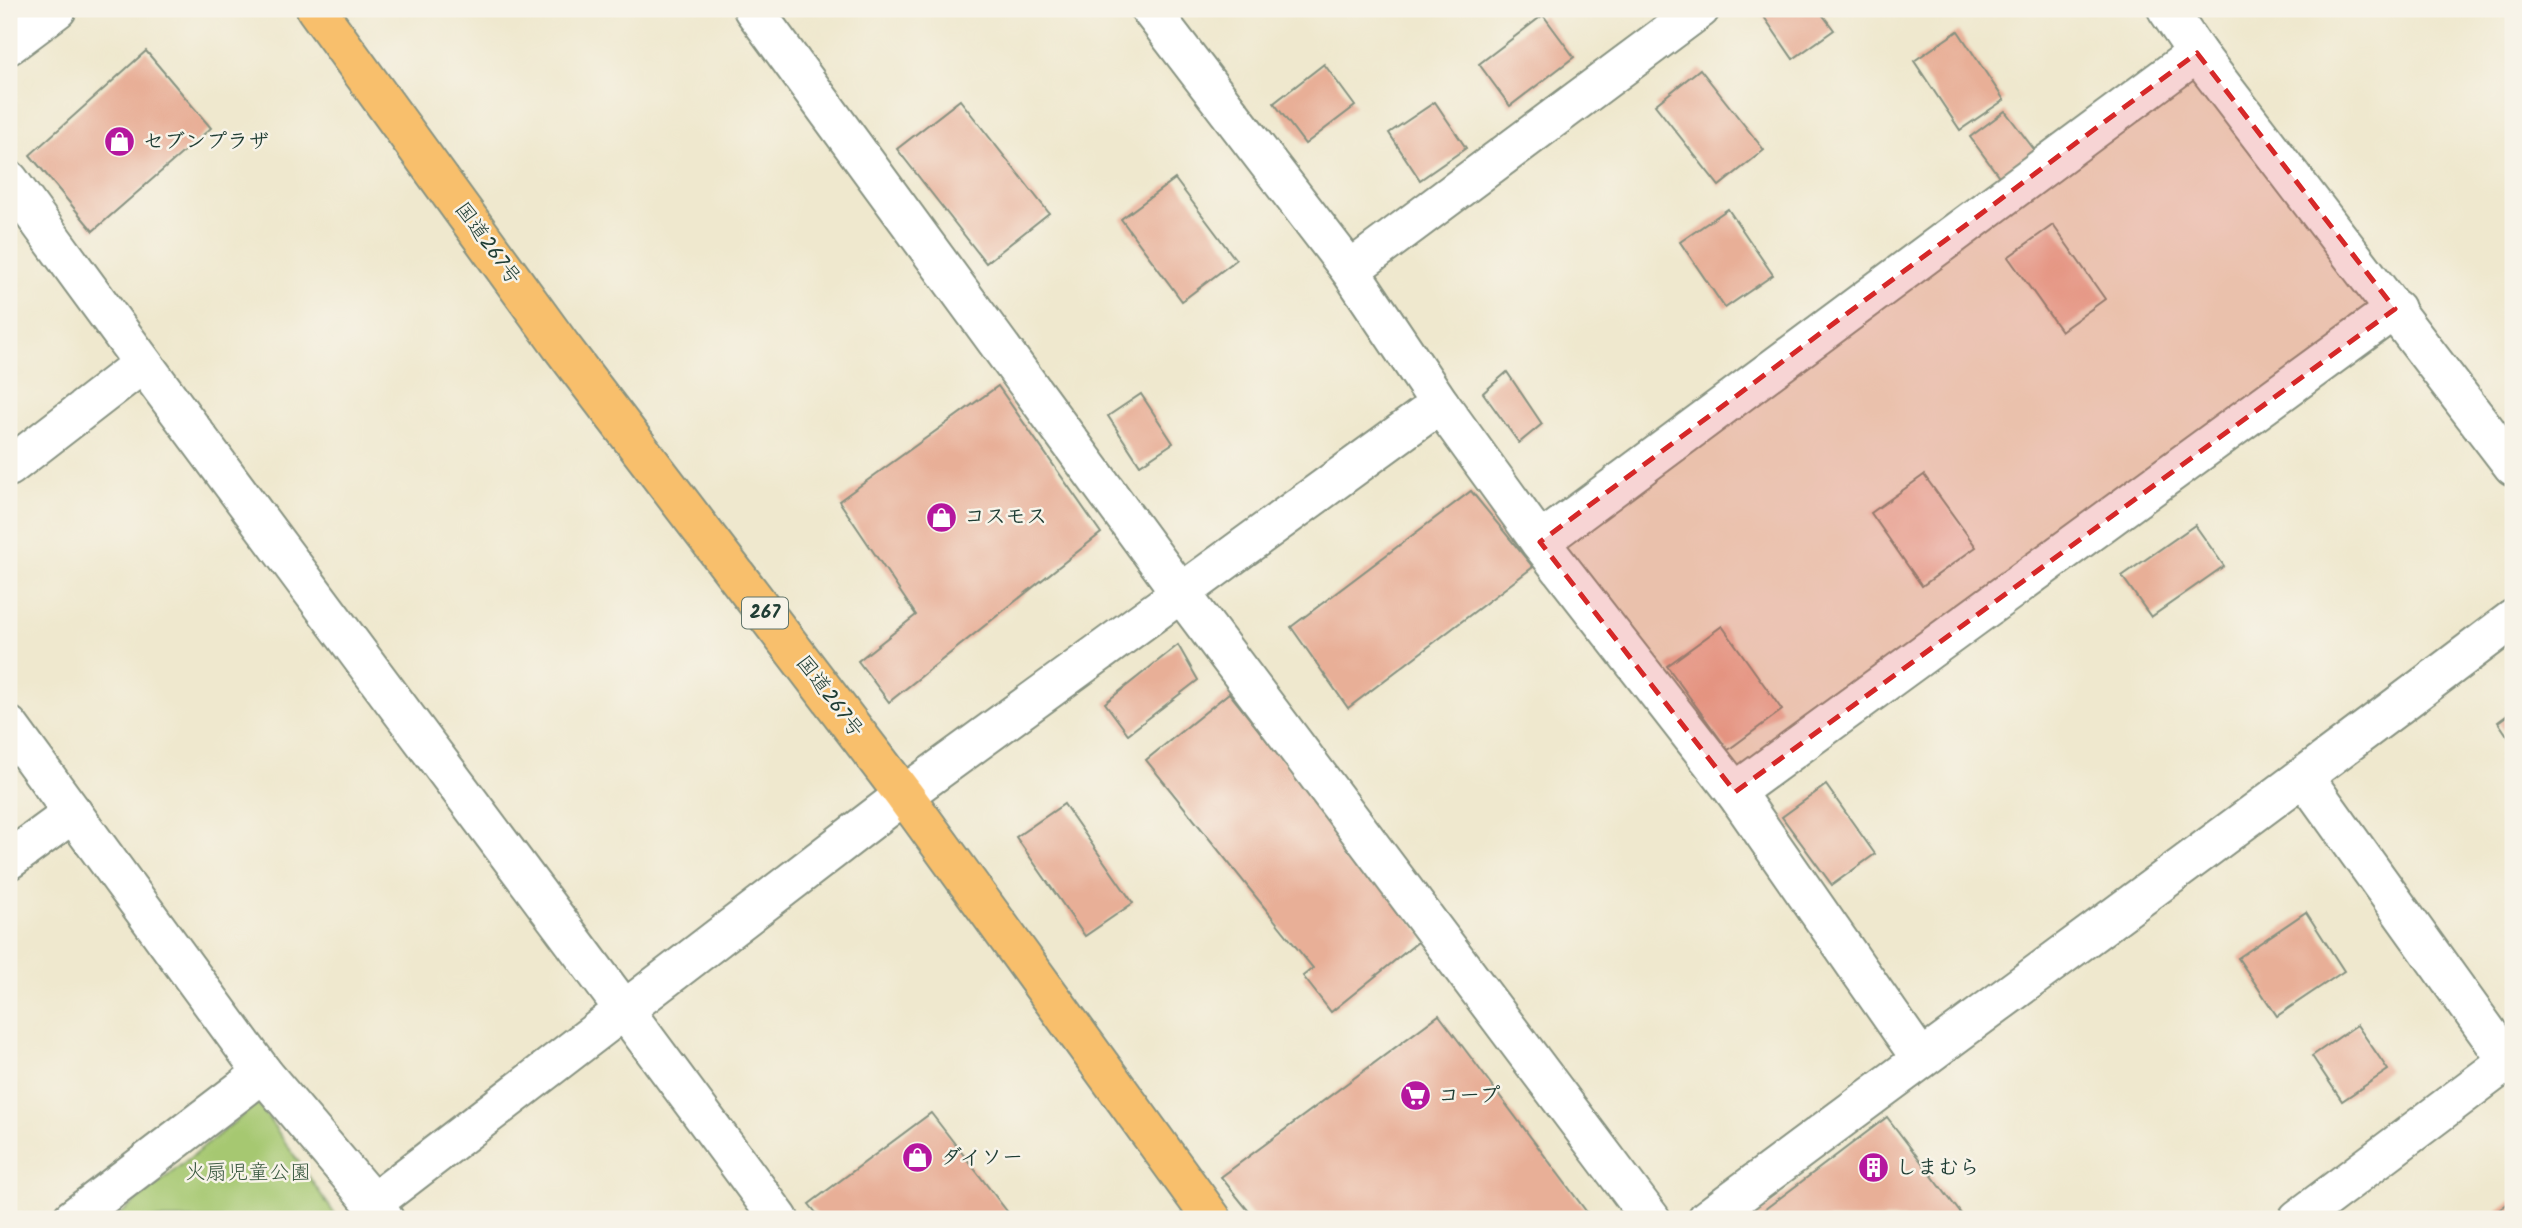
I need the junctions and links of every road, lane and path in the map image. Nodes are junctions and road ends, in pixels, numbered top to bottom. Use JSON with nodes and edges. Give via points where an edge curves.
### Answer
{"nodes":[{"id":1,"x":57,"y":9,"type":"edge"},
{"id":2,"x":316,"y":9,"type":"edge"},
{"id":3,"x":753,"y":9,"type":"edge"},
{"id":4,"x":1700,"y":9,"type":"edge"},
{"id":5,"x":2167,"y":9,"type":"edge"},
{"id":6,"x":1155,"y":10,"type":"edge"},
{"id":7,"x":9,"y":44,"type":"edge"},
{"id":8,"x":2197,"y":53,"type":"junction"},
{"id":9,"x":9,"y":180,"type":"edge"},
{"id":10,"x":1350,"y":270,"type":"junction"},
{"id":11,"x":2395,"y":309,"type":"junction"},
{"id":12,"x":142,"y":364,"type":"junction"},
{"id":13,"x":1440,"y":404,"type":"junction"},
{"id":14,"x":2513,"y":466,"type":"edge"},
{"id":15,"x":9,"y":467,"type":"edge"},
{"id":16,"x":1540,"y":542,"type":"junction"},
{"id":17,"x":1180,"y":592,"type":"junction"},
{"id":18,"x":2513,"y":619,"type":"edge"},
{"id":19,"x":9,"y":726,"type":"edge"},
{"id":20,"x":2305,"y":778,"type":"junction"},
{"id":21,"x":1735,"y":792,"type":"junction"},
{"id":22,"x":904,"y":795,"type":"junction"},
{"id":23,"x":73,"y":813,"type":"junction"},
{"id":24,"x":9,"y":860,"type":"edge"},
{"id":25,"x":624,"y":1008,"type":"junction"},
{"id":26,"x":1921,"y":1059,"type":"junction"},
{"id":27,"x":2511,"y":1062,"type":"edge"},
{"id":28,"x":263,"y":1073,"type":"junction"},
{"id":29,"x":379,"y":1211,"type":"edge"},
{"id":30,"x":72,"y":1219,"type":"edge"},
{"id":31,"x":779,"y":1219,"type":"edge"},
{"id":32,"x":1212,"y":1219,"type":"edge"},
{"id":33,"x":1651,"y":1219,"type":"edge"},
{"id":34,"x":1707,"y":1219,"type":"edge"},
{"id":35,"x":2298,"y":1219,"type":"edge"}],
"edges":[{"from":1,"to":7,"type":"street"},
{"from":2,"to":22,"type":"highway","name":"国道267号","number":"267","via":[[561,346]]},
{"from":3,"to":17,"type":"street"},
{"from":4,"to":10,"type":"street"},
{"from":5,"to":8,"type":"street"},
{"from":6,"to":10,"type":"street"},
{"from":8,"to":11,"type":"street"},
{"from":8,"to":16,"type":"street"},
{"from":9,"to":12,"type":"street"},
{"from":10,"to":13,"type":"street"},
{"from":11,"to":14,"type":"street"},
{"from":11,"to":21,"type":"street"},
{"from":12,"to":15,"type":"street"},
{"from":12,"to":25,"type":"street"},
{"from":13,"to":16,"type":"street"},
{"from":13,"to":17,"type":"street"},
{"from":16,"to":21,"type":"street"},
{"from":17,"to":22,"type":"street"},
{"from":17,"to":33,"type":"street"},
{"from":18,"to":20,"type":"street"},
{"from":19,"to":23,"type":"street"},
{"from":20,"to":26,"type":"street"},
{"from":20,"to":27,"type":"street"},
{"from":21,"to":26,"type":"street"},
{"from":22,"to":25,"type":"street"},
{"from":22,"to":32,"type":"highway","name":"国道267号","number":"267"},
{"from":23,"to":24,"type":"street"},
{"from":23,"to":28,"type":"street"},
{"from":25,"to":29,"type":"street"},
{"from":25,"to":31,"type":"street"},
{"from":26,"to":34,"type":"street"},
{"from":27,"to":35,"type":"street"},
{"from":28,"to":29,"type":"street"},
{"from":28,"to":30,"type":"street"}]}
